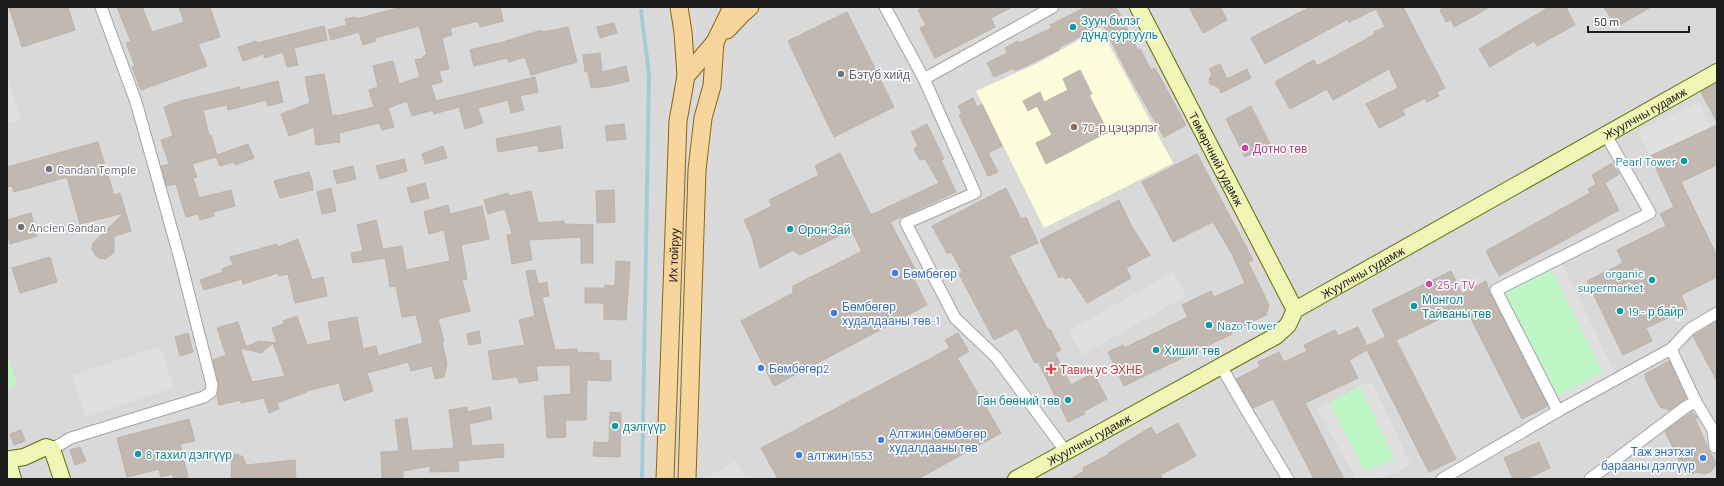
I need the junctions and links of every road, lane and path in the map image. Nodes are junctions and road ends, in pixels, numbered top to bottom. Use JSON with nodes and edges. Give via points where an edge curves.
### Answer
{"nodes":[{"id":1,"x":101,"y":7,"type":"edge"},
{"id":2,"x":679,"y":7,"type":"edge"},
{"id":3,"x":732,"y":7,"type":"edge"},
{"id":4,"x":750,"y":7,"type":"edge"},
{"id":5,"x":885,"y":7,"type":"edge"},
{"id":6,"x":1052,"y":7,"type":"edge"},
{"id":7,"x":1138,"y":7,"type":"edge"},
{"id":8,"x":715,"y":42,"type":"junction"},
{"id":9,"x":1717,"y":72,"type":"edge"},
{"id":10,"x":686,"y":76,"type":"junction"},
{"id":11,"x":924,"y":79,"type":"junction"},
{"id":12,"x":1606,"y":135,"type":"junction"},
{"id":13,"x":1295,"y":310,"type":"junction"},
{"id":14,"x":1717,"y":312,"type":"edge"},
{"id":15,"x":1672,"y":349,"type":"junction"},
{"id":16,"x":1222,"y":366,"type":"junction"},
{"id":17,"x":1696,"y":402,"type":"junction"},
{"id":18,"x":1558,"y":411,"type":"junction"},
{"id":19,"x":1715,"y":447,"type":"dead end"},
{"id":20,"x":52,"y":449,"type":"junction"},
{"id":21,"x":1066,"y":452,"type":"junction"},
{"id":22,"x":9,"y":459,"type":"edge"},
{"id":23,"x":13,"y":479,"type":"edge"},
{"id":24,"x":62,"y":479,"type":"edge"},
{"id":25,"x":665,"y":479,"type":"edge"},
{"id":26,"x":687,"y":479,"type":"edge"},
{"id":27,"x":1016,"y":479,"type":"edge"},
{"id":28,"x":1288,"y":479,"type":"edge"},
{"id":29,"x":1442,"y":479,"type":"edge"},
{"id":30,"x":1590,"y":479,"type":"edge"}],
"edges":[{"from":1,"to":20,"type":"street","via":[[136,102],[212,385],[211,392],[204,397],[71,438]]},
{"from":2,"to":10,"type":"main road"},
{"from":3,"to":8,"type":"main road","name":"Их тойруу"},
{"from":4,"to":8,"type":"main road"},
{"from":5,"to":11,"type":"street"},
{"from":6,"to":11,"type":"street"},
{"from":7,"to":13,"type":"main road","name":"Төмөрчний гудамж"},
{"from":8,"to":10,"type":"main road","name":"Их тойруу"},
{"from":8,"to":26,"type":"main road","name":"Их тойруу","via":[[712,86],[703,118],[697,170]]},
{"from":9,"to":12,"type":"main road","name":"Жуулчны гудамж"},
{"from":10,"to":25,"type":"main road","name":"Их тойруу","via":[[678,128]]},
{"from":11,"to":21,"type":"street","via":[[975,193],[906,223],[955,318],[996,357]]},
{"from":12,"to":13,"type":"main road","name":"Жуулчны гудамж"},
{"from":12,"to":18,"type":"street","via":[[1650,213],[1496,290]]},
{"from":13,"to":16,"type":"main road","name":"Жуулчны гудамж","via":[[1288,325],[1276,336]]},
{"from":14,"to":15,"type":"street","via":[[1690,329]]},
{"from":15,"to":17,"type":"street"},
{"from":15,"to":18,"type":"street"},
{"from":16,"to":21,"type":"main road","name":"Жуулчны гудамж"},
{"from":16,"to":28,"type":"street"},
{"from":17,"to":19,"type":"street","via":[[1713,430]]},
{"from":17,"to":30,"type":"street","via":[[1687,406]]},
{"from":18,"to":29,"type":"street"},
{"from":20,"to":22,"type":"main road","via":[[46,447],[24,457]]},
{"from":20,"to":24,"type":"main road"},
{"from":21,"to":27,"type":"main road","name":"Жуулчны гудамж"},
{"from":22,"to":23,"type":"main road"}]}
